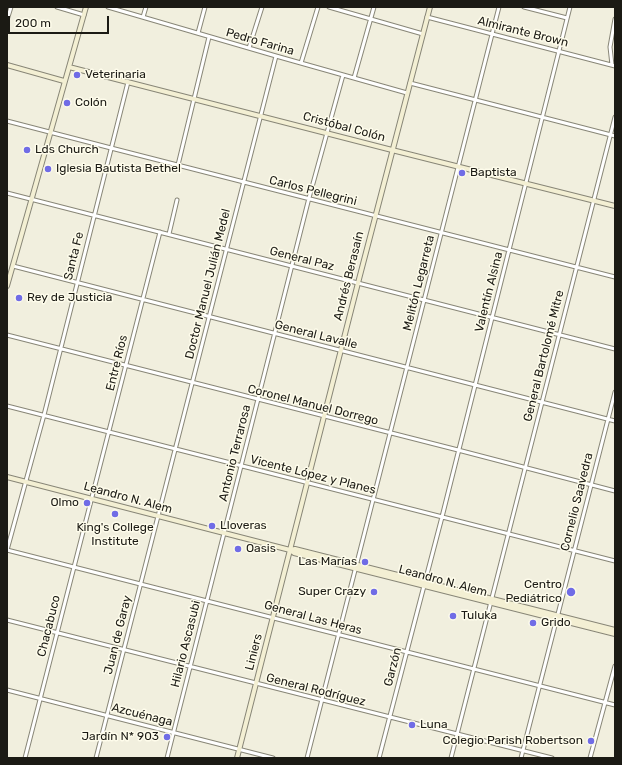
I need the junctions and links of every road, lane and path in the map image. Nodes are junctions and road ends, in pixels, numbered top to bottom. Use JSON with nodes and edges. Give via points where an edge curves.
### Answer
{"nodes":[{"id":1,"x":11,"y":7,"type":"edge"},
{"id":2,"x":57,"y":7,"type":"edge"},
{"id":3,"x":86,"y":7,"type":"edge"},
{"id":4,"x":108,"y":7,"type":"edge"},
{"id":5,"x":146,"y":7,"type":"edge"},
{"id":6,"x":205,"y":7,"type":"edge"},
{"id":7,"x":262,"y":7,"type":"edge"},
{"id":8,"x":318,"y":7,"type":"edge"},
{"id":9,"x":329,"y":7,"type":"edge"},
{"id":10,"x":374,"y":7,"type":"edge"},
{"id":11,"x":430,"y":7,"type":"edge"},
{"id":12,"x":500,"y":7,"type":"edge"},
{"id":13,"x":524,"y":7,"type":"edge"},
{"id":14,"x":570,"y":7,"type":"edge"},
{"id":15,"x":84,"y":15,"type":"junction"},
{"id":16,"x":143,"y":17,"type":"junction"},
{"id":17,"x":427,"y":17,"type":"junction"},
{"id":18,"x":567,"y":18,"type":"junction"},
{"id":19,"x":370,"y":19,"type":"junction"},
{"id":20,"x":615,"y":19,"type":"edge"},
{"id":21,"x":7,"y":20,"type":"edge"},
{"id":22,"x":198,"y":33,"type":"junction"},
{"id":23,"x":423,"y":34,"type":"junction"},
{"id":24,"x":492,"y":34,"type":"junction"},
{"id":25,"x":210,"y":37,"type":"junction"},
{"id":26,"x":249,"y":48,"type":"junction"},
{"id":27,"x":560,"y":51,"type":"junction"},
{"id":28,"x":276,"y":56,"type":"junction"},
{"id":29,"x":301,"y":63,"type":"junction"},
{"id":30,"x":7,"y":65,"type":"edge"},
{"id":31,"x":614,"y":65,"type":"edge"},
{"id":32,"x":69,"y":67,"type":"junction"},
{"id":33,"x":343,"y":75,"type":"junction"},
{"id":34,"x":354,"y":78,"type":"junction"},
{"id":35,"x":64,"y":81,"type":"junction"},
{"id":36,"x":128,"y":82,"type":"junction"},
{"id":37,"x":410,"y":83,"type":"junction"},
{"id":38,"x":407,"y":93,"type":"junction"},
{"id":39,"x":194,"y":99,"type":"junction"},
{"id":40,"x":476,"y":100,"type":"junction"},
{"id":41,"x":260,"y":116,"type":"junction"},
{"id":42,"x":542,"y":117,"type":"junction"},
{"id":43,"x":615,"y":117,"type":"edge"},
{"id":44,"x":7,"y":120,"type":"edge"},
{"id":45,"x":50,"y":132,"type":"junction"},
{"id":46,"x":327,"y":133,"type":"junction"},
{"id":47,"x":611,"y":135,"type":"junction"},
{"id":48,"x":615,"y":136,"type":"edge"},
{"id":49,"x":111,"y":148,"type":"junction"},
{"id":50,"x":392,"y":150,"type":"junction"},
{"id":51,"x":178,"y":165,"type":"junction"},
{"id":52,"x":458,"y":166,"type":"junction"},
{"id":53,"x":243,"y":182,"type":"junction"},
{"id":54,"x":526,"y":183,"type":"junction"},
{"id":55,"x":7,"y":193,"type":"edge"},
{"id":56,"x":309,"y":198,"type":"junction"},
{"id":57,"x":31,"y":200,"type":"junction"},
{"id":58,"x":177,"y":200,"type":"dead end"},
{"id":59,"x":593,"y":200,"type":"junction"},
{"id":60,"x":615,"y":206,"type":"edge"},
{"id":61,"x":93,"y":216,"type":"junction"},
{"id":62,"x":375,"y":216,"type":"junction"},
{"id":63,"x":160,"y":232,"type":"junction"},
{"id":64,"x":441,"y":232,"type":"junction"},
{"id":65,"x":169,"y":234,"type":"junction"},
{"id":66,"x":227,"y":249,"type":"junction"},
{"id":67,"x":509,"y":250,"type":"junction"},
{"id":68,"x":12,"y":266,"type":"junction"},
{"id":69,"x":292,"y":266,"type":"junction"},
{"id":70,"x":576,"y":267,"type":"junction"},
{"id":71,"x":615,"y":277,"type":"edge"},
{"id":72,"x":8,"y":278,"type":"edge"},
{"id":73,"x":77,"y":283,"type":"junction"},
{"id":74,"x":358,"y":283,"type":"junction"},
{"id":75,"x":7,"y":286,"type":"edge"},
{"id":76,"x":143,"y":300,"type":"junction"},
{"id":77,"x":425,"y":300,"type":"junction"},
{"id":78,"x":209,"y":317,"type":"junction"},
{"id":79,"x":492,"y":317,"type":"junction"},
{"id":80,"x":274,"y":334,"type":"junction"},
{"id":81,"x":559,"y":334,"type":"junction"},
{"id":82,"x":7,"y":335,"type":"edge"},
{"id":83,"x":60,"y":349,"type":"junction"},
{"id":84,"x":615,"y":349,"type":"edge"},
{"id":85,"x":341,"y":351,"type":"junction"},
{"id":86,"x":126,"y":366,"type":"junction"},
{"id":87,"x":408,"y":367,"type":"junction"},
{"id":88,"x":192,"y":383,"type":"junction"},
{"id":89,"x":474,"y":384,"type":"junction"},
{"id":90,"x":615,"y":392,"type":"edge"},
{"id":91,"x":258,"y":400,"type":"junction"},
{"id":92,"x":542,"y":402,"type":"junction"},
{"id":93,"x":7,"y":406,"type":"edge"},
{"id":94,"x":44,"y":415,"type":"junction"},
{"id":95,"x":324,"y":416,"type":"junction"},
{"id":96,"x":608,"y":419,"type":"junction"},
{"id":97,"x":615,"y":421,"type":"edge"},
{"id":98,"x":109,"y":432,"type":"junction"},
{"id":99,"x":391,"y":434,"type":"junction"},
{"id":100,"x":176,"y":449,"type":"junction"},
{"id":101,"x":458,"y":450,"type":"junction"},
{"id":102,"x":242,"y":466,"type":"junction"},
{"id":103,"x":524,"y":468,"type":"junction"},
{"id":104,"x":7,"y":477,"type":"edge"},
{"id":105,"x":25,"y":481,"type":"junction"},
{"id":106,"x":307,"y":483,"type":"junction"},
{"id":107,"x":591,"y":485,"type":"junction"},
{"id":108,"x":615,"y":491,"type":"edge"},
{"id":109,"x":92,"y":499,"type":"junction"},
{"id":110,"x":373,"y":500,"type":"junction"},
{"id":111,"x":158,"y":516,"type":"junction"},
{"id":112,"x":442,"y":517,"type":"junction"},
{"id":113,"x":224,"y":534,"type":"junction"},
{"id":114,"x":508,"y":534,"type":"junction"},
{"id":115,"x":7,"y":550,"type":"edge"},
{"id":116,"x":290,"y":550,"type":"junction"},
{"id":117,"x":574,"y":551,"type":"junction"},
{"id":118,"x":615,"y":561,"type":"edge"},
{"id":119,"x":74,"y":566,"type":"junction"},
{"id":120,"x":356,"y":566,"type":"junction"},
{"id":121,"x":140,"y":583,"type":"junction"},
{"id":122,"x":424,"y":583,"type":"junction"},
{"id":123,"x":207,"y":600,"type":"junction"},
{"id":124,"x":491,"y":601,"type":"junction"},
{"id":125,"x":273,"y":617,"type":"junction"},
{"id":126,"x":557,"y":618,"type":"junction"},
{"id":127,"x":7,"y":620,"type":"edge"},
{"id":128,"x":615,"y":630,"type":"edge"},
{"id":129,"x":57,"y":633,"type":"junction"},
{"id":130,"x":615,"y":634,"type":"edge"},
{"id":131,"x":340,"y":635,"type":"junction"},
{"id":132,"x":124,"y":651,"type":"junction"},
{"id":133,"x":406,"y":652,"type":"junction"},
{"id":134,"x":190,"y":666,"type":"junction"},
{"id":135,"x":615,"y":666,"type":"edge"},
{"id":136,"x":474,"y":669,"type":"junction"},
{"id":137,"x":256,"y":684,"type":"junction"},
{"id":138,"x":539,"y":686,"type":"junction"},
{"id":139,"x":7,"y":690,"type":"edge"},
{"id":140,"x":40,"y":699,"type":"junction"},
{"id":141,"x":322,"y":700,"type":"junction"},
{"id":142,"x":605,"y":703,"type":"junction"},
{"id":143,"x":615,"y":705,"type":"edge"},
{"id":144,"x":108,"y":716,"type":"junction"},
{"id":145,"x":390,"y":718,"type":"junction"},
{"id":146,"x":173,"y":732,"type":"junction"},
{"id":147,"x":457,"y":734,"type":"junction"},
{"id":148,"x":239,"y":749,"type":"junction"},
{"id":149,"x":522,"y":750,"type":"junction"},
{"id":150,"x":25,"y":758,"type":"edge"},
{"id":151,"x":96,"y":758,"type":"edge"},
{"id":152,"x":166,"y":758,"type":"edge"},
{"id":153,"x":237,"y":758,"type":"edge"},
{"id":154,"x":273,"y":758,"type":"edge"},
{"id":155,"x":307,"y":758,"type":"edge"},
{"id":156,"x":379,"y":758,"type":"edge"},
{"id":157,"x":451,"y":758,"type":"edge"},
{"id":158,"x":521,"y":758,"type":"edge"},
{"id":159,"x":552,"y":758,"type":"edge"},
{"id":160,"x":590,"y":758,"type":"edge"}],
"edges":[{"from":1,"to":21,"type":"street"},
{"from":2,"to":15,"type":"street"},
{"from":3,"to":15,"type":"street"},
{"from":4,"to":16,"type":"street","name":"Pedro Farina"},
{"from":5,"to":16,"type":"street"},
{"from":6,"to":22,"type":"street"},
{"from":7,"to":26,"type":"street"},
{"from":8,"to":29,"type":"street"},
{"from":9,"to":19,"type":"street"},
{"from":10,"to":19,"type":"street"},
{"from":11,"to":17,"type":"street","name":"Andrés Berasaín"},
{"from":12,"to":24,"type":"street","name":"Melitón Legarreta"},
{"from":13,"to":18,"type":"street"},
{"from":14,"to":18,"type":"street","name":"Valentín Alsina"},
{"from":15,"to":32,"type":"street"},
{"from":16,"to":22,"type":"street","name":"Pedro Farina"},
{"from":17,"to":23,"type":"street","name":"Andrés Berasaín"},
{"from":17,"to":24,"type":"street","name":"Almirante Brown"},
{"from":18,"to":27,"type":"street","name":"Valentín Alsina"},
{"from":19,"to":23,"type":"street"},
{"from":19,"to":34,"type":"street"},
{"from":20,"to":31,"type":"street","via":[[610,47]]},
{"from":22,"to":25,"type":"street","name":"Pedro Farina"},
{"from":23,"to":37,"type":"street","name":"Andrés Berasaín"},
{"from":24,"to":27,"type":"street","name":"Almirante Brown"},
{"from":24,"to":40,"type":"street","name":"Melitón Legarreta"},
{"from":25,"to":26,"type":"street","name":"Pedro Farina"},
{"from":25,"to":39,"type":"street"},
{"from":26,"to":28,"type":"street","name":"Pedro Farina"},
{"from":27,"to":31,"type":"street","name":"Almirante Brown"},
{"from":27,"to":42,"type":"street","name":"Valentín Alsina"},
{"from":28,"to":29,"type":"street","name":"Pedro Farina"},
{"from":28,"to":41,"type":"street","name":"Doctor Manuel Julián Medel"},
{"from":29,"to":33,"type":"street","name":"Pedro Farina"},
{"from":30,"to":35,"type":"street"},
{"from":32,"to":35,"type":"street"},
{"from":32,"to":36,"type":"street","name":"Cristóbal Colón"},
{"from":33,"to":34,"type":"street","name":"Pedro Farina"},
{"from":33,"to":46,"type":"street","name":"Antonio Terrarosa"},
{"from":34,"to":38,"type":"street","name":"Pedro Farina"},
{"from":35,"to":45,"type":"street"},
{"from":36,"to":39,"type":"street","name":"Cristóbal Colón"},
{"from":36,"to":49,"type":"street","name":"Santa Fe"},
{"from":37,"to":38,"type":"street","name":"Andrés Berasaín"},
{"from":37,"to":40,"type":"street"},
{"from":38,"to":50,"type":"street","name":"Andrés Berasaín"},
{"from":39,"to":41,"type":"street","name":"Cristóbal Colón"},
{"from":39,"to":51,"type":"street"},
{"from":40,"to":42,"type":"street"},
{"from":40,"to":52,"type":"street","name":"Melitón Legarreta"},
{"from":41,"to":46,"type":"street","name":"Cristóbal Colón"},
{"from":41,"to":53,"type":"street","name":"Doctor Manuel Julián Medel"},
{"from":42,"to":47,"type":"street"},
{"from":42,"to":54,"type":"street","name":"Valentín Alsina"},
{"from":43,"to":47,"type":"street","name":"General Bartolomé Mitre"},
{"from":44,"to":45,"type":"street","name":"Carlos Pellegrini"},
{"from":45,"to":49,"type":"street","name":"Carlos Pellegrini"},
{"from":45,"to":57,"type":"street"},
{"from":46,"to":50,"type":"street","name":"Cristóbal Colón"},
{"from":46,"to":56,"type":"street","name":"Antonio Terrarosa"},
{"from":47,"to":48,"type":"street"},
{"from":47,"to":59,"type":"street","name":"General Bartolomé Mitre"},
{"from":49,"to":51,"type":"street","name":"Carlos Pellegrini"},
{"from":49,"to":61,"type":"street","name":"Santa Fe"},
{"from":50,"to":52,"type":"street","name":"Cristóbal Colón"},
{"from":50,"to":62,"type":"street","name":"Andrés Berasaín"},
{"from":51,"to":53,"type":"street","name":"Carlos Pellegrini"},
{"from":52,"to":54,"type":"street","name":"Cristóbal Colón"},
{"from":52,"to":64,"type":"street","name":"Melitón Legarreta"},
{"from":53,"to":56,"type":"street","name":"Carlos Pellegrini"},
{"from":53,"to":66,"type":"street","name":"Doctor Manuel Julián Medel"},
{"from":54,"to":59,"type":"street","name":"Cristóbal Colón"},
{"from":54,"to":67,"type":"street","name":"Valentín Alsina"},
{"from":55,"to":57,"type":"street","name":"General Paz"},
{"from":56,"to":62,"type":"street","name":"Carlos Pellegrini"},
{"from":56,"to":69,"type":"street","name":"Antonio Terrarosa"},
{"from":57,"to":61,"type":"street","name":"General Paz"},
{"from":57,"to":68,"type":"street"},
{"from":58,"to":65,"type":"street"},
{"from":59,"to":60,"type":"street","name":"Cristóbal Colón"},
{"from":59,"to":70,"type":"street","name":"General Bartolomé Mitre"},
{"from":61,"to":63,"type":"street","name":"General Paz"},
{"from":61,"to":73,"type":"street","name":"Santa Fe"},
{"from":62,"to":64,"type":"street","name":"Carlos Pellegrini"},
{"from":62,"to":74,"type":"street","name":"Andrés Berasaín"},
{"from":63,"to":65,"type":"street","name":"General Paz"},
{"from":63,"to":76,"type":"street","name":"Entre Ríos"},
{"from":64,"to":67,"type":"street","name":"Carlos Pellegrini"},
{"from":64,"to":77,"type":"street","name":"Melitón Legarreta"},
{"from":65,"to":66,"type":"street","name":"General Paz"},
{"from":66,"to":69,"type":"street","name":"General Paz"},
{"from":66,"to":78,"type":"street","name":"Doctor Manuel Julián Medel"},
{"from":67,"to":70,"type":"street","name":"Carlos Pellegrini"},
{"from":67,"to":79,"type":"street","name":"Valentín Alsina"},
{"from":68,"to":72,"type":"street"},
{"from":68,"to":73,"type":"street","name":"General Lavalle"},
{"from":69,"to":74,"type":"street","name":"General Paz"},
{"from":69,"to":80,"type":"street","name":"Antonio Terrarosa"},
{"from":70,"to":71,"type":"street","name":"Carlos Pellegrini"},
{"from":70,"to":81,"type":"street","name":"General Bartolomé Mitre"},
{"from":72,"to":75,"type":"street"},
{"from":73,"to":76,"type":"street","name":"General Lavalle"},
{"from":73,"to":83,"type":"street","name":"Santa Fe"},
{"from":74,"to":77,"type":"street","name":"General Paz"},
{"from":74,"to":85,"type":"street","name":"Andrés Berasaín"},
{"from":76,"to":78,"type":"street","name":"General Lavalle"},
{"from":76,"to":86,"type":"street","name":"Entre Ríos"},
{"from":77,"to":79,"type":"street","name":"General Paz"},
{"from":77,"to":87,"type":"street","name":"Melitón Legarreta"},
{"from":78,"to":80,"type":"street","name":"General Lavalle"},
{"from":78,"to":88,"type":"street","name":"Doctor Manuel Julián Medel"},
{"from":79,"to":81,"type":"street","name":"General Paz"},
{"from":79,"to":89,"type":"street","name":"Valentín Alsina"},
{"from":80,"to":85,"type":"street","name":"General Lavalle"},
{"from":80,"to":91,"type":"street","name":"Antonio Terrarosa"},
{"from":81,"to":84,"type":"street","name":"General Paz"},
{"from":81,"to":92,"type":"street","name":"General Bartolomé Mitre"},
{"from":82,"to":83,"type":"street","name":"Coronel Manuel Dorrego"},
{"from":83,"to":86,"type":"street","name":"Coronel Manuel Dorrego"},
{"from":83,"to":94,"type":"street","name":"Santa Fe"},
{"from":85,"to":87,"type":"street","name":"General Lavalle"},
{"from":85,"to":95,"type":"street","name":"Andrés Berasaín"},
{"from":86,"to":88,"type":"street","name":"Coronel Manuel Dorrego"},
{"from":86,"to":98,"type":"street","name":"Entre Ríos"},
{"from":87,"to":89,"type":"street","name":"General Lavalle"},
{"from":87,"to":99,"type":"street","name":"Melitón Legarreta"},
{"from":88,"to":91,"type":"street","name":"Coronel Manuel Dorrego"},
{"from":88,"to":100,"type":"street","name":"Doctor Manuel Julián Medel"},
{"from":89,"to":92,"type":"street","name":"General Lavalle"},
{"from":89,"to":101,"type":"street","name":"Valentín Alsina"},
{"from":90,"to":96,"type":"street","name":"Cornelio Saavedra"},
{"from":91,"to":95,"type":"street","name":"Coronel Manuel Dorrego"},
{"from":91,"to":102,"type":"street","name":"Antonio Terrarosa"},
{"from":92,"to":96,"type":"street","name":"General Lavalle"},
{"from":92,"to":103,"type":"street","name":"General Bartolomé Mitre"},
{"from":93,"to":94,"type":"street","name":"Vicente López y Planes"},
{"from":94,"to":98,"type":"street","name":"Vicente López y Planes"},
{"from":94,"to":105,"type":"street","name":"Santa Fe"},
{"from":95,"to":99,"type":"street","name":"Coronel Manuel Dorrego"},
{"from":95,"to":106,"type":"street","name":"Andrés Berasaín"},
{"from":96,"to":97,"type":"street","name":"General Lavalle"},
{"from":96,"to":107,"type":"street","name":"Cornelio Saavedra"},
{"from":98,"to":100,"type":"street","name":"Vicente López y Planes"},
{"from":98,"to":109,"type":"street","name":"Entre Ríos"},
{"from":99,"to":101,"type":"street","name":"Coronel Manuel Dorrego"},
{"from":99,"to":110,"type":"street","name":"Melitón Legarreta"},
{"from":100,"to":102,"type":"street","name":"Vicente López y Planes"},
{"from":100,"to":111,"type":"street","name":"Doctor Manuel Julián Medel"},
{"from":101,"to":103,"type":"street","name":"Coronel Manuel Dorrego"},
{"from":101,"to":112,"type":"street","name":"Valentín Alsina"},
{"from":102,"to":106,"type":"street","name":"Vicente López y Planes"},
{"from":102,"to":113,"type":"street","name":"Antonio Terrarosa"},
{"from":103,"to":107,"type":"street","name":"Coronel Manuel Dorrego"},
{"from":103,"to":114,"type":"street","name":"General Bartolomé Mitre"},
{"from":104,"to":105,"type":"street","name":"Leandro N. Alem"},
{"from":105,"to":109,"type":"street","name":"Leandro N. Alem"},
{"from":105,"to":115,"type":"street","name":"Santa Fe"},
{"from":106,"to":110,"type":"street","name":"Vicente López y Planes"},
{"from":106,"to":116,"type":"street","name":"Andrés Berasaín"},
{"from":107,"to":108,"type":"street","name":"Coronel Manuel Dorrego"},
{"from":107,"to":117,"type":"street","name":"Cornelio Saavedra"},
{"from":109,"to":111,"type":"street","name":"Leandro N. Alem"},
{"from":109,"to":119,"type":"street","name":"Chacabuco"},
{"from":110,"to":112,"type":"street","name":"Vicente López y Planes"},
{"from":110,"to":120,"type":"street","name":"Melitón Legarreta"},
{"from":111,"to":113,"type":"street","name":"Leandro N. Alem"},
{"from":111,"to":121,"type":"street","name":"Juan de Garay"},
{"from":112,"to":114,"type":"street","name":"Vicente López y Planes"},
{"from":112,"to":122,"type":"street","name":"Valentín Alsina"},
{"from":113,"to":116,"type":"street","name":"Leandro N. Alem"},
{"from":113,"to":123,"type":"street","name":"Hilario Ascasubi"},
{"from":114,"to":117,"type":"street","name":"Vicente López y Planes"},
{"from":114,"to":124,"type":"street","name":"General Bartolomé Mitre"},
{"from":115,"to":119,"type":"street","name":"General Las Heras"},
{"from":116,"to":120,"type":"street","name":"Leandro N. Alem","via":[[295,549]]},
{"from":116,"to":125,"type":"street","name":"Liniers"},
{"from":117,"to":118,"type":"street","name":"Vicente López y Planes"},
{"from":117,"to":126,"type":"street","name":"Cornelio Saavedra"},
{"from":119,"to":121,"type":"street","name":"General Las Heras"},
{"from":119,"to":129,"type":"street","name":"Chacabuco"},
{"from":120,"to":122,"type":"street","name":"Leandro N. Alem"},
{"from":120,"to":131,"type":"street","name":"Melitón Legarreta"},
{"from":121,"to":123,"type":"street","name":"General Las Heras"},
{"from":121,"to":132,"type":"street","name":"Juan de Garay"},
{"from":122,"to":124,"type":"street","name":"Leandro N. Alem"},
{"from":122,"to":133,"type":"street","name":"Garzón"},
{"from":123,"to":125,"type":"street","name":"General Las Heras"},
{"from":123,"to":134,"type":"street","name":"Hilario Ascasubi"},
{"from":124,"to":126,"type":"street","name":"Leandro N. Alem"},
{"from":124,"to":136,"type":"street","name":"General Bartolomé Mitre"},
{"from":125,"to":131,"type":"street","name":"General Las Heras"},
{"from":125,"to":137,"type":"street","name":"Liniers"},
{"from":126,"to":128,"type":"street","name":"Leandro N. Alem"},
{"from":126,"to":130,"type":"street","name":"Leandro N. Alem"},
{"from":126,"to":138,"type":"street","name":"Cornelio Saavedra"},
{"from":127,"to":129,"type":"street","name":"General Rodríguez"},
{"from":129,"to":132,"type":"street","name":"General Rodríguez"},
{"from":129,"to":140,"type":"street","name":"Chacabuco"},
{"from":131,"to":133,"type":"street","name":"General Las Heras"},
{"from":131,"to":141,"type":"street","name":"Melitón Legarreta"},
{"from":132,"to":134,"type":"street","name":"General Rodríguez"},
{"from":132,"to":144,"type":"street","name":"Juan de Garay"},
{"from":133,"to":136,"type":"street","name":"General Las Heras"},
{"from":133,"to":145,"type":"street","name":"Garzón"},
{"from":134,"to":137,"type":"street","name":"General Rodríguez"},
{"from":134,"to":146,"type":"street","name":"Hilario Ascasubi"},
{"from":135,"to":142,"type":"street"},
{"from":136,"to":138,"type":"street","name":"General Las Heras"},
{"from":136,"to":147,"type":"street","name":"General Bartolomé Mitre"},
{"from":137,"to":141,"type":"street","name":"General Rodríguez"},
{"from":137,"to":148,"type":"street","name":"Liniers"},
{"from":138,"to":142,"type":"street","name":"General Las Heras"},
{"from":138,"to":149,"type":"street","name":"Cornelio Saavedra"},
{"from":139,"to":140,"type":"street","name":"Azcuénaga"},
{"from":140,"to":144,"type":"street","name":"Azcuénaga"},
{"from":140,"to":150,"type":"street","name":"Chacabuco"},
{"from":141,"to":145,"type":"street","name":"General Rodríguez"},
{"from":141,"to":155,"type":"street","name":"Melitón Legarreta"},
{"from":142,"to":143,"type":"street","name":"General Las Heras"},
{"from":142,"to":160,"type":"street"},
{"from":144,"to":146,"type":"street","name":"Azcuénaga"},
{"from":144,"to":151,"type":"street","name":"Juan de Garay"},
{"from":145,"to":147,"type":"street","name":"General Rodríguez"},
{"from":145,"to":156,"type":"street","name":"Garzón"},
{"from":146,"to":148,"type":"street","name":"Azcuénaga"},
{"from":146,"to":152,"type":"street","name":"Hilario Ascasubi"},
{"from":147,"to":149,"type":"street","name":"General Rodríguez"},
{"from":147,"to":157,"type":"street","name":"General Bartolomé Mitre"},
{"from":148,"to":153,"type":"street","name":"Liniers"},
{"from":148,"to":154,"type":"street","name":"Azcuénaga"},
{"from":149,"to":158,"type":"street","name":"Cornelio Saavedra"},
{"from":149,"to":159,"type":"street","name":"General Rodríguez"}]}
